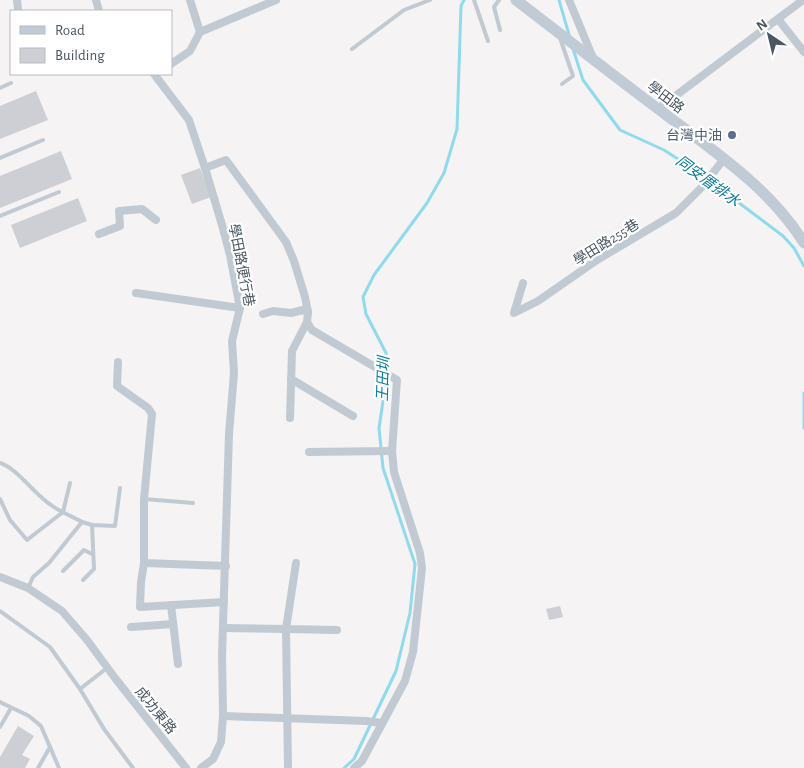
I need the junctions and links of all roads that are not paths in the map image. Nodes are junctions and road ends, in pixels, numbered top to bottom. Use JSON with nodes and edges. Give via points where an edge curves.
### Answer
{"nodes":[{"id":1,"x":17,"y":0,"type":"edge"},
{"id":2,"x":190,"y":0,"type":"edge"},
{"id":3,"x":276,"y":0,"type":"edge"},
{"id":4,"x":430,"y":0,"type":"edge"},
{"id":5,"x":474,"y":0,"type":"edge"},
{"id":6,"x":499,"y":0,"type":"edge"},
{"id":7,"x":516,"y":0,"type":"edge"},
{"id":8,"x":569,"y":0,"type":"edge"},
{"id":9,"x":803,"y":0,"type":"edge"},
{"id":10,"x":18,"y":8,"type":"dead end"},
{"id":11,"x":778,"y":18,"type":"junction"},
{"id":12,"x":500,"y":30,"type":"dead end"},
{"id":13,"x":200,"y":32,"type":"junction"},
{"id":14,"x":559,"y":33,"type":"junction"},
{"id":15,"x":488,"y":41,"type":"dead end"},
{"id":16,"x":352,"y":49,"type":"dead end"},
{"id":17,"x":804,"y":52,"type":"edge"},
{"id":18,"x":594,"y":60,"type":"junction"},
{"id":19,"x":172,"y":63,"type":"edge"},
{"id":20,"x":157,"y":75,"type":"edge"},
{"id":21,"x":11,"y":83,"type":"dead end"},
{"id":22,"x":562,"y":84,"type":"dead end"},
{"id":23,"x":0,"y":88,"type":"edge"},
{"id":24,"x":658,"y":109,"type":"junction"},
{"id":25,"x":43,"y":140,"type":"dead end"},
{"id":26,"x":0,"y":158,"type":"edge"},
{"id":27,"x":724,"y":159,"type":"junction"},
{"id":28,"x":205,"y":168,"type":"junction"},
{"id":29,"x":59,"y":192,"type":"dead end"},
{"id":30,"x":0,"y":216,"type":"edge"},
{"id":31,"x":156,"y":220,"type":"dead end"},
{"id":32,"x":99,"y":234,"type":"dead end"},
{"id":33,"x":804,"y":243,"type":"edge"},
{"id":34,"x":523,"y":283,"type":"dead end"},
{"id":35,"x":136,"y":293,"type":"dead end"},
{"id":36,"x":240,"y":308,"type":"junction"},
{"id":37,"x":308,"y":312,"type":"junction"},
{"id":38,"x":263,"y":314,"type":"dead end"},
{"id":39,"x":307,"y":322,"type":"junction"},
{"id":40,"x":118,"y":362,"type":"dead end"},
{"id":41,"x":291,"y":380,"type":"junction"},
{"id":42,"x":352,"y":416,"type":"dead end"},
{"id":43,"x":290,"y":418,"type":"dead end"},
{"id":44,"x":392,"y":451,"type":"junction"},
{"id":45,"x":309,"y":452,"type":"dead end"},
{"id":46,"x":0,"y":463,"type":"edge"},
{"id":47,"x":70,"y":483,"type":"dead end"},
{"id":48,"x":120,"y":488,"type":"dead end"},
{"id":49,"x":0,"y":499,"type":"edge"},
{"id":50,"x":144,"y":499,"type":"junction"},
{"id":51,"x":193,"y":503,"type":"dead end"},
{"id":52,"x":63,"y":512,"type":"junction"},
{"id":53,"x":82,"y":522,"type":"junction"},
{"id":54,"x":92,"y":525,"type":"junction"},
{"id":55,"x":92,"y":554,"type":"junction"},
{"id":56,"x":144,"y":563,"type":"junction"},
{"id":57,"x":296,"y":563,"type":"dead end"},
{"id":58,"x":226,"y":566,"type":"junction"},
{"id":59,"x":63,"y":571,"type":"dead end"},
{"id":60,"x":0,"y":578,"type":"edge"},
{"id":61,"x":83,"y":580,"type":"dead end"},
{"id":62,"x":28,"y":588,"type":"junction"},
{"id":63,"x":224,"y":602,"type":"junction"},
{"id":64,"x":171,"y":605,"type":"junction"},
{"id":65,"x":0,"y":611,"type":"edge"},
{"id":66,"x":173,"y":624,"type":"junction"},
{"id":67,"x":131,"y":627,"type":"dead end"},
{"id":68,"x":224,"y":628,"type":"junction"},
{"id":69,"x":286,"y":629,"type":"junction"},
{"id":70,"x":337,"y":630,"type":"dead end"},
{"id":71,"x":178,"y":664,"type":"dead end"},
{"id":72,"x":107,"y":668,"type":"junction"},
{"id":73,"x":80,"y":689,"type":"junction"},
{"id":74,"x":0,"y":702,"type":"edge"},
{"id":75,"x":11,"y":708,"type":"junction"},
{"id":76,"x":223,"y":716,"type":"junction"},
{"id":77,"x":287,"y":719,"type":"junction"},
{"id":78,"x":382,"y":723,"type":"junction"},
{"id":79,"x":0,"y":727,"type":"edge"},
{"id":80,"x":50,"y":748,"type":"junction"},
{"id":81,"x":38,"y":768,"type":"edge"},
{"id":82,"x":59,"y":768,"type":"edge"},
{"id":83,"x":133,"y":768,"type":"edge"},
{"id":84,"x":186,"y":768,"type":"edge"},
{"id":85,"x":201,"y":768,"type":"edge"},
{"id":86,"x":288,"y":768,"type":"edge"},
{"id":87,"x":354,"y":768,"type":"edge"}],
"edges":[{"from":1,"to":10,"type":"street"},
{"from":2,"to":13,"type":"street"},
{"from":3,"to":13,"type":"street"},
{"from":4,"to":16,"type":"lane","via":[[404,10]]},
{"from":5,"to":15,"type":"lane"},
{"from":6,"to":12,"type":"lane","via":[[494,7]]},
{"from":7,"to":14,"type":"main road"},
{"from":8,"to":18,"type":"street"},
{"from":9,"to":11,"type":"street"},
{"from":11,"to":17,"type":"street"},
{"from":11,"to":24,"type":"street"},
{"from":13,"to":19,"type":"street","via":[[190,50]]},
{"from":14,"to":18,"type":"main road","name":"學田路"},
{"from":14,"to":22,"type":"lane","via":[[573,76]]},
{"from":18,"to":24,"type":"main road","name":"學田路"},
{"from":20,"to":28,"type":"street","name":"學田路便行巷","via":[[188,120]]},
{"from":21,"to":23,"type":"lane"},
{"from":24,"to":27,"type":"main road","name":"學田路"},
{"from":25,"to":26,"type":"lane"},
{"from":27,"to":33,"type":"main road","name":"學田路","via":[[766,196]]},
{"from":27,"to":34,"type":"street","name":"學田路255巷","via":[[676,213],[514,313]]},
{"from":28,"to":36,"type":"street","name":"學田路便行巷","via":[[230,255]]},
{"from":28,"to":37,"type":"street","via":[[226,160],[286,242]]},
{"from":29,"to":30,"type":"lane"},
{"from":31,"to":32,"type":"street","via":[[142,209],[119,211],[120,226]]},
{"from":35,"to":36,"type":"street"},
{"from":36,"to":58,"type":"street","name":"學田路便行巷","via":[[232,341],[234,373]]},
{"from":37,"to":38,"type":"street"},
{"from":37,"to":39,"type":"street"},
{"from":39,"to":41,"type":"street","via":[[292,351]]},
{"from":39,"to":44,"type":"street","via":[[312,330],[397,380]]},
{"from":40,"to":50,"type":"street","via":[[117,386],[152,414]]},
{"from":41,"to":42,"type":"street"},
{"from":41,"to":43,"type":"street"},
{"from":44,"to":45,"type":"street"},
{"from":44,"to":78,"type":"street","via":[[394,472],[422,568],[413,652],[405,681]]},
{"from":46,"to":52,"type":"lane"},
{"from":47,"to":52,"type":"lane"},
{"from":48,"to":54,"type":"lane","via":[[115,526]]},
{"from":49,"to":52,"type":"lane","via":[[10,520],[27,540]]},
{"from":50,"to":51,"type":"lane"},
{"from":50,"to":56,"type":"street"},
{"from":52,"to":53,"type":"lane"},
{"from":53,"to":54,"type":"lane"},
{"from":53,"to":62,"type":"lane","via":[[49,563],[33,577]]},
{"from":54,"to":55,"type":"lane"},
{"from":55,"to":59,"type":"lane","via":[[84,550]]},
{"from":55,"to":61,"type":"lane","via":[[94,569]]},
{"from":56,"to":58,"type":"street"},
{"from":56,"to":64,"type":"street","via":[[140,607]]},
{"from":57,"to":69,"type":"street"},
{"from":58,"to":63,"type":"street","name":"學田路便行巷"},
{"from":60,"to":62,"type":"street","name":"成功東路"},
{"from":62,"to":72,"type":"street","name":"成功東路","via":[[62,611]]},
{"from":63,"to":64,"type":"street"},
{"from":63,"to":68,"type":"street","name":"學田路便行巷"},
{"from":64,"to":66,"type":"street"},
{"from":65,"to":73,"type":"lane","via":[[50,647]]},
{"from":66,"to":67,"type":"street"},
{"from":66,"to":71,"type":"street"},
{"from":68,"to":69,"type":"street"},
{"from":68,"to":76,"type":"street","name":"學田路便行巷"},
{"from":69,"to":70,"type":"street"},
{"from":69,"to":77,"type":"street"},
{"from":72,"to":73,"type":"lane"},
{"from":72,"to":84,"type":"street","name":"成功東路"},
{"from":73,"to":83,"type":"lane"},
{"from":74,"to":75,"type":"lane"},
{"from":75,"to":79,"type":"lane"},
{"from":75,"to":80,"type":"lane","via":[[41,726]]},
{"from":76,"to":77,"type":"street"},
{"from":76,"to":85,"type":"street","name":"學田路便行巷","via":[[221,742],[213,759]]},
{"from":77,"to":78,"type":"street"},
{"from":77,"to":86,"type":"street"},
{"from":78,"to":87,"type":"street","via":[[362,761]]},
{"from":80,"to":81,"type":"lane"},
{"from":80,"to":82,"type":"lane"}]}
